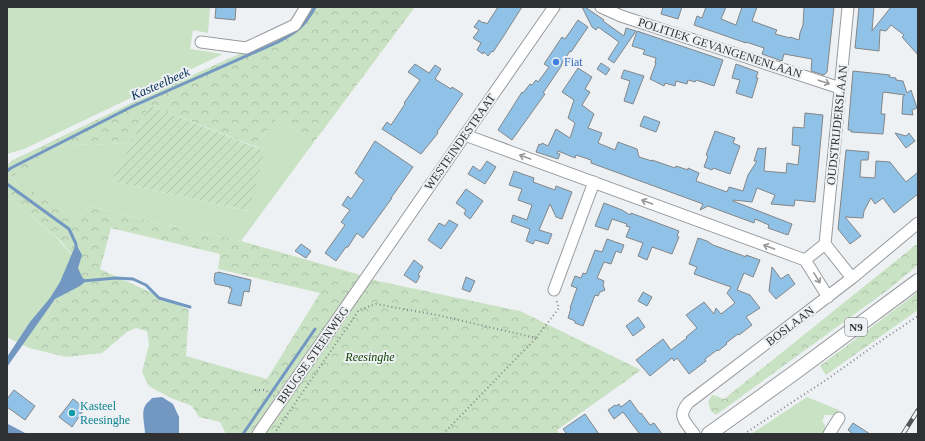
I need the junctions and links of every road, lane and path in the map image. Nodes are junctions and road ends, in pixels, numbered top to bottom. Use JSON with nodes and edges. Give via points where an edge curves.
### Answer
{"nodes":[{"id":1,"x":306,"y":7,"type":"edge"},
{"id":2,"x":554,"y":7,"type":"edge"},
{"id":3,"x":601,"y":7,"type":"edge"},
{"id":4,"x":848,"y":7,"type":"edge"},
{"id":5,"x":201,"y":42,"type":"dead end"},
{"id":6,"x":840,"y":88,"type":"junction"},
{"id":7,"x":465,"y":135,"type":"junction"},
{"id":8,"x":594,"y":182,"type":"junction"},
{"id":9,"x":918,"y":223,"type":"edge"},
{"id":10,"x":825,"y":244,"type":"junction"},
{"id":11,"x":805,"y":260,"type":"junction"},
{"id":12,"x":367,"y":276,"type":"joint"},
{"id":13,"x":852,"y":278,"type":"junction"},
{"id":14,"x":918,"y":281,"type":"edge"},
{"id":15,"x":554,"y":290,"type":"joint"},
{"id":16,"x":828,"y":297,"type":"junction"},
{"id":17,"x":918,"y":316,"type":"edge"},
{"id":18,"x":536,"y":338,"type":"junction"},
{"id":19,"x":254,"y":390,"type":"dead end"},
{"id":20,"x":272,"y":395,"type":"dead end"},
{"id":21,"x":839,"y":418,"type":"dead end"},
{"id":22,"x":258,"y":434,"type":"edge"},
{"id":23,"x":274,"y":434,"type":"edge"},
{"id":24,"x":443,"y":434,"type":"edge"},
{"id":25,"x":694,"y":434,"type":"edge"},
{"id":26,"x":709,"y":434,"type":"edge"},
{"id":27,"x":744,"y":434,"type":"edge"},
{"id":28,"x":829,"y":434,"type":"edge"}],
"edges":[{"from":1,"to":5,"type":"street","via":[[295,25],[246,48]]},
{"from":2,"to":7,"type":"street","name":"WESTEINDESTRAAT"},
{"from":3,"to":6,"type":"street","name":"POLITIEK GEVANGENENLAAN","one_way":true,"via":[[621,16]]},
{"from":4,"to":6,"type":"street","name":"OUDSTRIJDERSLAAN"},
{"from":6,"to":10,"type":"street","name":"OUDSTRIJDERSLAAN"},
{"from":8,"to":7,"type":"street","one_way":true},
{"from":7,"to":12,"type":"street","name":"WESTEINDESTRAAT"},
{"from":11,"to":8,"type":"street","one_way":true},
{"from":8,"to":15,"type":"street"},
{"from":9,"to":13,"type":"street","name":"BOSLAAN"},
{"from":10,"to":11,"type":"street"},
{"from":10,"to":13,"type":"street"},
{"from":11,"to":16,"type":"street","one_way":true},
{"from":12,"to":22,"type":"street","name":"BRUGSE STEENWEG"},
{"from":13,"to":16,"type":"street","name":"BOSLAAN"},
{"from":14,"to":26,"type":"main road","number":"N9"},
{"from":15,"to":18,"type":"path","via":[[559,308]]},
{"from":16,"to":25,"type":"street","name":"BOSLAAN","via":[[688,403],[682,413]]},
{"from":17,"to":27,"type":"path"},
{"from":18,"to":23,"type":"path","via":[[376,304],[359,310]]},
{"from":18,"to":24,"type":"path"},
{"from":19,"to":20,"type":"path","via":[[265,390]]},
{"from":21,"to":28,"type":"street"}]}
